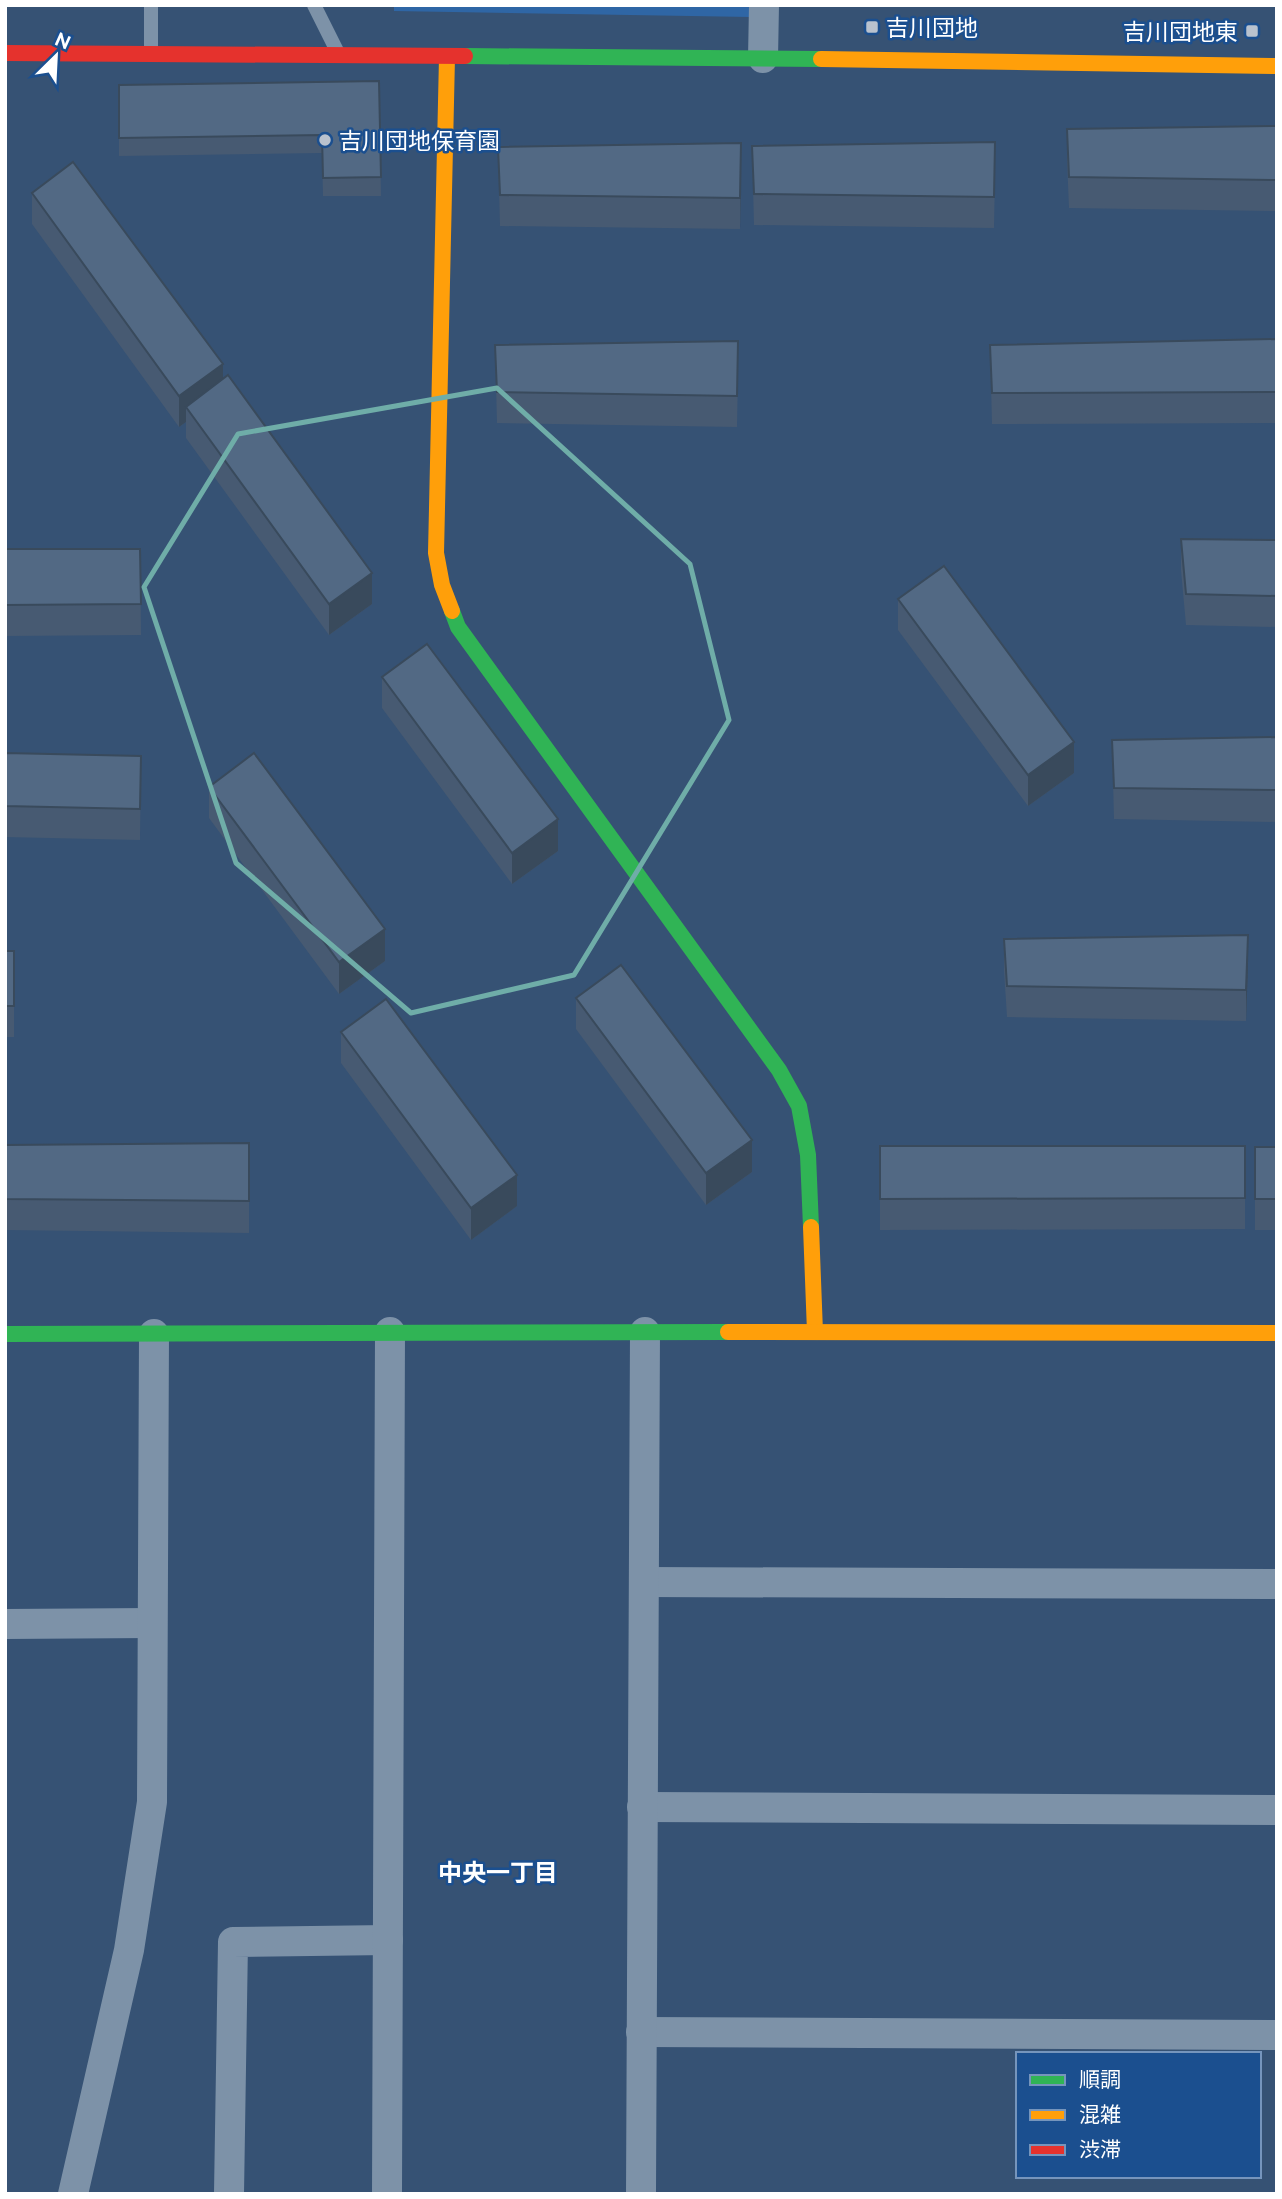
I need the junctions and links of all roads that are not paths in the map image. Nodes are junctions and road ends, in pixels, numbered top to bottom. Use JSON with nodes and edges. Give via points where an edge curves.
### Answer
{"nodes":[{"id":1,"x":151,"y":5,"type":"edge"},
{"id":2,"x":314,"y":5,"type":"edge"},
{"id":3,"x":764,"y":5,"type":"edge"},
{"id":4,"x":5,"y":53,"type":"edge"},
{"id":5,"x":151,"y":53,"type":"junction"},
{"id":6,"x":339,"y":56,"type":"junction"},
{"id":7,"x":447,"y":57,"type":"junction"},
{"id":8,"x":763,"y":58,"type":"junction"},
{"id":9,"x":1277,"y":66,"type":"edge"},
{"id":10,"x":390,"y":1332,"type":"junction"},
{"id":11,"x":645,"y":1332,"type":"junction"},
{"id":12,"x":815,"y":1332,"type":"junction"},
{"id":13,"x":1277,"y":1333,"type":"edge"},
{"id":14,"x":5,"y":1334,"type":"edge"},
{"id":15,"x":154,"y":1334,"type":"junction"},
{"id":16,"x":644,"y":1582,"type":"junction"},
{"id":17,"x":1277,"y":1584,"type":"edge"},
{"id":18,"x":151,"y":1623,"type":"junction"},
{"id":19,"x":5,"y":1624,"type":"edge"},
{"id":20,"x":642,"y":1807,"type":"junction"},
{"id":21,"x":1277,"y":1810,"type":"edge"},
{"id":22,"x":388,"y":1940,"type":"junction"},
{"id":23,"x":642,"y":2032,"type":"junction"},
{"id":24,"x":1277,"y":2035,"type":"edge"},
{"id":25,"x":73,"y":2194,"type":"edge"},
{"id":26,"x":229,"y":2194,"type":"edge"},
{"id":27,"x":387,"y":2194,"type":"edge"},
{"id":28,"x":641,"y":2194,"type":"edge"}],
"edges":[{"from":1,"to":5,"type":"lane"},
{"from":2,"to":6,"type":"lane"},
{"from":3,"to":8,"type":"street"},
{"from":4,"to":5,"type":"street"},
{"from":5,"to":6,"type":"street"},
{"from":6,"to":7,"type":"street"},
{"from":7,"to":8,"type":"street"},
{"from":7,"to":12,"type":"street","via":[[436,553],[443,585],[458,627],[779,1070],[799,1106],[808,1155]]},
{"from":8,"to":9,"type":"street"},
{"from":10,"to":11,"type":"street"},
{"from":10,"to":15,"type":"street"},
{"from":10,"to":22,"type":"street"},
{"from":11,"to":12,"type":"street"},
{"from":11,"to":16,"type":"street"},
{"from":12,"to":13,"type":"street"},
{"from":14,"to":15,"type":"street"},
{"from":15,"to":18,"type":"street"},
{"from":16,"to":17,"type":"street"},
{"from":16,"to":20,"type":"street"},
{"from":18,"to":19,"type":"street"},
{"from":18,"to":25,"type":"street","via":[[152,1802],[142,1876]]},
{"from":20,"to":21,"type":"street"},
{"from":20,"to":23,"type":"street"},
{"from":22,"to":26,"type":"street","via":[[233,1942]]},
{"from":22,"to":27,"type":"street"},
{"from":23,"to":24,"type":"street"},
{"from":23,"to":28,"type":"street"}]}
